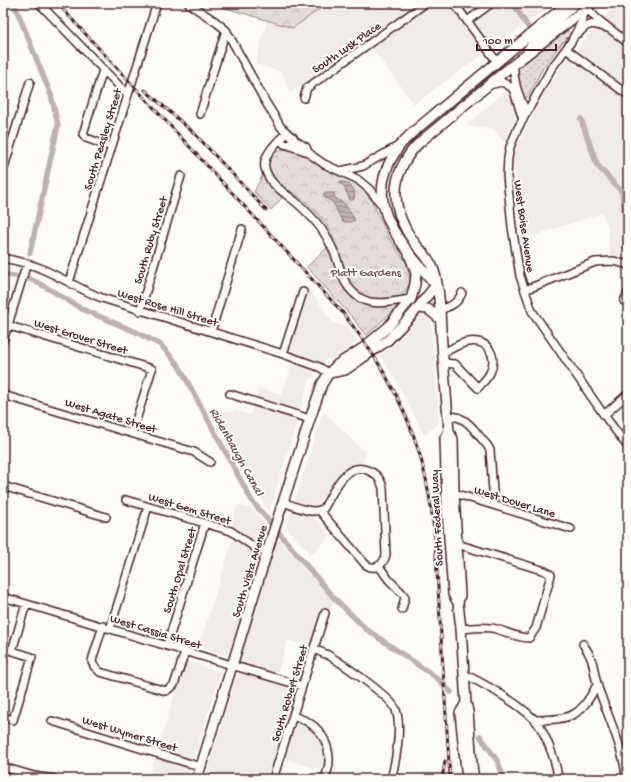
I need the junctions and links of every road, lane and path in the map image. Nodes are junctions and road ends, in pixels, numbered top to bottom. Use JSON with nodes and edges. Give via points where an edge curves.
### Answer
{"nodes":[{"id":1,"x":39,"y":3,"type":"edge"},
{"id":2,"x":157,"y":3,"type":"edge"},
{"id":3,"x":188,"y":3,"type":"edge"},
{"id":4,"x":426,"y":3,"type":"edge"},
{"id":5,"x":454,"y":3,"type":"edge"},
{"id":6,"x":492,"y":3,"type":"edge"},
{"id":7,"x":568,"y":3,"type":"edge"},
{"id":8,"x":576,"y":3,"type":"edge"},
{"id":9,"x":587,"y":4,"type":"edge"},
{"id":10,"x":467,"y":21,"type":"junction"},
{"id":11,"x":611,"y":29,"type":"junction"},
{"id":12,"x":226,"y":30,"type":"junction"},
{"id":13,"x":571,"y":42,"type":"junction"},
{"id":14,"x":628,"y":43,"type":"edge"},
{"id":15,"x":566,"y":49,"type":"junction"},
{"id":16,"x":497,"y":62,"type":"junction"},
{"id":17,"x":518,"y":62,"type":"junction"},
{"id":18,"x":103,"y":70,"type":"junction"},
{"id":19,"x":30,"y":82,"type":"dead end"},
{"id":20,"x":489,"y":85,"type":"junction"},
{"id":21,"x":128,"y":95,"type":"junction"},
{"id":22,"x":628,"y":95,"type":"edge"},
{"id":23,"x":304,"y":98,"type":"dead end"},
{"id":24,"x":200,"y":114,"type":"dead end"},
{"id":25,"x":525,"y":117,"type":"junction"},
{"id":26,"x":287,"y":136,"type":"junction"},
{"id":27,"x":287,"y":145,"type":"junction"},
{"id":28,"x":398,"y":146,"type":"junction"},
{"id":29,"x":111,"y":147,"type":"junction"},
{"id":30,"x":271,"y":150,"type":"junction"},
{"id":31,"x":308,"y":152,"type":"junction"},
{"id":32,"x":3,"y":171,"type":"edge"},
{"id":33,"x":341,"y":171,"type":"junction"},
{"id":34,"x":181,"y":176,"type":"dead end"},
{"id":35,"x":382,"y":205,"type":"junction"},
{"id":36,"x":242,"y":230,"type":"dead end"},
{"id":37,"x":408,"y":251,"type":"junction"},
{"id":38,"x":3,"y":258,"type":"edge"},
{"id":39,"x":28,"y":263,"type":"junction"},
{"id":40,"x":628,"y":265,"type":"edge"},
{"id":41,"x":69,"y":282,"type":"junction"},
{"id":42,"x":436,"y":285,"type":"junction"},
{"id":43,"x":525,"y":290,"type":"junction"},
{"id":44,"x":303,"y":292,"type":"dead end"},
{"id":45,"x":462,"y":293,"type":"dead end"},
{"id":46,"x":628,"y":293,"type":"edge"},
{"id":47,"x":410,"y":299,"type":"junction"},
{"id":48,"x":624,"y":301,"type":"dead end"},
{"id":49,"x":418,"y":308,"type":"junction"},
{"id":50,"x":140,"y":310,"type":"junction"},
{"id":51,"x":440,"y":315,"type":"junction"},
{"id":52,"x":5,"y":325,"type":"edge"},
{"id":53,"x":211,"y":332,"type":"junction"},
{"id":54,"x":3,"y":341,"type":"edge"},
{"id":55,"x":283,"y":354,"type":"junction"},
{"id":56,"x":443,"y":358,"type":"junction"},
{"id":57,"x":329,"y":373,"type":"junction"},
{"id":58,"x":3,"y":394,"type":"edge"},
{"id":59,"x":230,"y":394,"type":"dead end"},
{"id":60,"x":628,"y":394,"type":"edge"},
{"id":61,"x":604,"y":415,"type":"junction"},
{"id":62,"x":448,"y":416,"type":"junction"},
{"id":63,"x":310,"y":419,"type":"junction"},
{"id":64,"x":449,"y":432,"type":"junction"},
{"id":65,"x":132,"y":433,"type":"junction"},
{"id":66,"x":628,"y":447,"type":"edge"},
{"id":67,"x":210,"y":462,"type":"dead end"},
{"id":68,"x":3,"y":486,"type":"edge"},
{"id":69,"x":454,"y":493,"type":"junction"},
{"id":70,"x":126,"y":500,"type":"dead end"},
{"id":71,"x":283,"y":502,"type":"junction"},
{"id":72,"x":494,"y":505,"type":"junction"},
{"id":73,"x":148,"y":507,"type":"junction"},
{"id":74,"x":320,"y":511,"type":"junction"},
{"id":75,"x":106,"y":517,"type":"dead end"},
{"id":76,"x":204,"y":524,"type":"junction"},
{"id":77,"x":571,"y":530,"type":"dead end"},
{"id":78,"x":457,"y":544,"type":"junction"},
{"id":79,"x":268,"y":552,"type":"junction"},
{"id":80,"x":379,"y":566,"type":"junction"},
{"id":81,"x":3,"y":597,"type":"edge"},
{"id":82,"x":458,"y":603,"type":"junction"},
{"id":83,"x":26,"y":604,"type":"junction"},
{"id":84,"x":402,"y":609,"type":"dead end"},
{"id":85,"x":325,"y":613,"type":"dead end"},
{"id":86,"x":107,"y":628,"type":"junction"},
{"id":87,"x":461,"y":629,"type":"junction"},
{"id":88,"x":583,"y":644,"type":"dead end"},
{"id":89,"x":167,"y":645,"type":"junction"},
{"id":90,"x":3,"y":648,"type":"edge"},
{"id":91,"x":314,"y":649,"type":"junction"},
{"id":92,"x":12,"y":651,"type":"junction"},
{"id":93,"x":185,"y":652,"type":"junction"},
{"id":94,"x":232,"y":666,"type":"junction"},
{"id":95,"x":464,"y":674,"type":"junction"},
{"id":96,"x":302,"y":686,"type":"junction"},
{"id":97,"x":597,"y":686,"type":"junction"},
{"id":98,"x":466,"y":703,"type":"junction"},
{"id":99,"x":293,"y":716,"type":"junction"},
{"id":100,"x":3,"y":718,"type":"edge"},
{"id":101,"x":535,"y":720,"type":"junction"},
{"id":102,"x":52,"y":721,"type":"dead end"},
{"id":103,"x":3,"y":767,"type":"edge"},
{"id":104,"x":201,"y":767,"type":"junction"},
{"id":105,"x":54,"y":779,"type":"edge"},
{"id":106,"x":197,"y":779,"type":"edge"},
{"id":107,"x":273,"y":779,"type":"edge"},
{"id":108,"x":324,"y":779,"type":"edge"},
{"id":109,"x":391,"y":779,"type":"edge"},
{"id":110,"x":467,"y":779,"type":"edge"},
{"id":111,"x":474,"y":779,"type":"edge"},
{"id":112,"x":558,"y":779,"type":"edge"},
{"id":113,"x":626,"y":779,"type":"edge"}],
"edges":[{"from":1,"to":18,"type":"street"},
{"from":2,"to":21,"type":"street","name":"South Peasley Street"},
{"from":3,"to":12,"type":"street"},
{"from":4,"to":23,"type":"street","name":"South Lusk Place","via":[[307,88]]},
{"from":5,"to":10,"type":"street"},
{"from":6,"to":10,"type":"street"},
{"from":7,"to":16,"type":"main road"},
{"from":8,"to":17,"type":"main road","via":[[537,38]]},
{"from":9,"to":11,"type":"street","via":[[596,18]]},
{"from":9,"to":13,"type":"street","name":"West Boise Avenue","via":[[581,24]]},
{"from":9,"to":17,"type":"main road"},
{"from":10,"to":16,"type":"street"},
{"from":11,"to":13,"type":"street","name":"West Boise Avenue","via":[[590,24]]},
{"from":11,"to":14,"type":"street"},
{"from":12,"to":24,"type":"street"},
{"from":12,"to":26,"type":"street"},
{"from":13,"to":15,"type":"street","name":"West Boise Avenue"},
{"from":15,"to":22,"type":"street"},
{"from":15,"to":25,"type":"street","name":"West Boise Avenue","via":[[551,69]]},
{"from":16,"to":28,"type":"main road"},
{"from":17,"to":20,"type":"main road","name":"South Federal Way"},
{"from":17,"to":25,"type":"street","via":[[514,76]]},
{"from":18,"to":21,"type":"street"},
{"from":18,"to":29,"type":"street","via":[[83,134],[86,138]]},
{"from":19,"to":32,"type":"street"},
{"from":20,"to":25,"type":"street","via":[[502,82],[511,87]]},
{"from":20,"to":42,"type":"main road","name":"South Federal Way","via":[[411,150],[398,177],[397,208],[407,232],[429,260]]},
{"from":21,"to":29,"type":"street","name":"South Peasley Street"},
{"from":25,"to":43,"type":"street","name":"West Boise Avenue","via":[[510,147],[507,176],[515,246]]},
{"from":26,"to":27,"type":"street","via":[[282,142]]},
{"from":26,"to":30,"type":"street"},
{"from":26,"to":31,"type":"street","via":[[306,147]]},
{"from":27,"to":30,"type":"street"},
{"from":27,"to":31,"type":"street"},
{"from":28,"to":33,"type":"street","via":[[363,166]]},
{"from":28,"to":35,"type":"main road","via":[[382,182]]},
{"from":29,"to":41,"type":"street","name":"South Peasley Street"},
{"from":30,"to":47,"type":"street","via":[[264,166],[267,175],[276,188],[299,204],[321,228],[334,252],[344,282],[350,290],[369,302]]},
{"from":31,"to":33,"type":"street","via":[[324,164]]},
{"from":33,"to":35,"type":"street","via":[[357,179]]},
{"from":34,"to":50,"type":"street","name":"South Ruby Street"},
{"from":35,"to":37,"type":"main road","via":[[390,226]]},
{"from":36,"to":53,"type":"street"},
{"from":37,"to":42,"type":"main road"},
{"from":37,"to":47,"type":"main road","name":"South Vista Avenue","via":[[416,273]]},
{"from":38,"to":39,"type":"street","name":"West Rose Hill Street"},
{"from":39,"to":41,"type":"street","name":"West Rose Hill Street"},
{"from":39,"to":52,"type":"street"},
{"from":40,"to":43,"type":"street","via":[[614,261],[595,262]]},
{"from":41,"to":50,"type":"street","name":"West Rose Hill Street","via":[[102,298]]},
{"from":42,"to":49,"type":"main road"},
{"from":42,"to":51,"type":"main road","name":"South Federal Way"},
{"from":43,"to":61,"type":"street","name":"West Boise Avenue","via":[[532,312]]},
{"from":44,"to":55,"type":"street"},
{"from":45,"to":51,"type":"street"},
{"from":46,"to":48,"type":"street"},
{"from":47,"to":57,"type":"main road","name":"South Vista Avenue","via":[[388,327]]},
{"from":49,"to":51,"type":"main road","via":[[428,309]]},
{"from":49,"to":57,"type":"main road","via":[[380,346],[345,370]]},
{"from":50,"to":53,"type":"street","name":"West Rose Hill Street"},
{"from":51,"to":56,"type":"main road","name":"South Federal Way"},
{"from":52,"to":54,"type":"street"},
{"from":52,"to":65,"type":"street","name":"West Grover Street","via":[[152,369]]},
{"from":53,"to":55,"type":"street","name":"West Rose Hill Street"},
{"from":55,"to":57,"type":"street","name":"West Rose Hill Street"},
{"from":56,"to":56,"type":"street","via":[[461,344],[473,341],[488,346],[493,363],[490,374],[478,388],[455,364]]},
{"from":56,"to":62,"type":"main road","name":"South Federal Way"},
{"from":57,"to":63,"type":"main road","name":"South Vista Avenue","via":[[322,384]]},
{"from":58,"to":65,"type":"street","name":"West Agate Street"},
{"from":59,"to":63,"type":"street"},
{"from":60,"to":61,"type":"street"},
{"from":61,"to":66,"type":"street","name":"West Boise Avenue"},
{"from":62,"to":64,"type":"main road","name":"South Federal Way"},
{"from":62,"to":72,"type":"street","via":[[464,420],[490,450]]},
{"from":63,"to":71,"type":"main road","name":"South Vista Avenue"},
{"from":64,"to":69,"type":"main road","name":"South Federal Way","via":[[453,439]]},
{"from":64,"to":82,"type":"main road","name":"South Federal Way","via":[[445,438],[447,510],[453,594]]},
{"from":65,"to":67,"type":"street","name":"West Agate Street","via":[[194,452]]},
{"from":68,"to":75,"type":"street"},
{"from":69,"to":72,"type":"street","name":"West Dover Lane"},
{"from":69,"to":78,"type":"main road","name":"South Federal Way"},
{"from":70,"to":73,"type":"street","name":"West Gem Street"},
{"from":71,"to":74,"type":"street","via":[[314,512]]},
{"from":71,"to":79,"type":"main road","name":"South Vista Avenue"},
{"from":72,"to":77,"type":"street","name":"West Dover Lane"},
{"from":73,"to":76,"type":"street","name":"West Gem Street"},
{"from":73,"to":86,"type":"street"},
{"from":74,"to":80,"type":"street","via":[[365,564],[372,568]]},
{"from":74,"to":80,"type":"street","via":[[350,470],[366,469],[374,473],[383,488],[386,555]]},
{"from":76,"to":79,"type":"street","name":"West Gem Street","via":[[231,531],[254,547]]},
{"from":76,"to":89,"type":"street","name":"South Opal Street"},
{"from":78,"to":82,"type":"main road","name":"South Federal Way","via":[[460,595]]},
{"from":78,"to":87,"type":"street","via":[[551,575],[536,628],[530,638],[484,627]]},
{"from":79,"to":94,"type":"main road","name":"South Vista Avenue"},
{"from":80,"to":84,"type":"street","via":[[388,580],[404,594]]},
{"from":81,"to":83,"type":"street","name":"West Cassia Street"},
{"from":82,"to":87,"type":"main road","name":"South Federal Way"},
{"from":83,"to":86,"type":"street","name":"West Cassia Street"},
{"from":83,"to":92,"type":"street"},
{"from":85,"to":91,"type":"street","name":"South Robert Street"},
{"from":86,"to":89,"type":"street","name":"West Cassia Street"},
{"from":86,"to":93,"type":"street","via":[[92,662],[100,672],[166,691],[174,685]]},
{"from":87,"to":95,"type":"main road","name":"South Federal Way"},
{"from":88,"to":97,"type":"street","via":[[593,662]]},
{"from":89,"to":93,"type":"street","name":"West Cassia Street"},
{"from":90,"to":92,"type":"street"},
{"from":91,"to":96,"type":"street","name":"South Robert Street"},
{"from":91,"to":109,"type":"street","via":[[378,690],[389,698],[396,708],[398,747]]},
{"from":92,"to":100,"type":"street","via":[[32,657],[13,720]]},
{"from":93,"to":94,"type":"street","name":"West Cassia Street"},
{"from":94,"to":96,"type":"street","name":"West Cassia Street"},
{"from":94,"to":104,"type":"main road","name":"South Vista Avenue"},
{"from":95,"to":98,"type":"main road","name":"South Federal Way"},
{"from":95,"to":101,"type":"street","via":[[501,695]]},
{"from":96,"to":99,"type":"street","name":"South Robert Street"},
{"from":97,"to":101,"type":"street","via":[[587,704],[577,713],[567,718]]},
{"from":97,"to":113,"type":"street","via":[[624,760]]},
{"from":98,"to":110,"type":"main road","name":"South Federal Way","via":[[460,713]]},
{"from":98,"to":111,"type":"main road","name":"South Federal Way"},
{"from":99,"to":107,"type":"street","name":"South Robert Street"},
{"from":99,"to":108,"type":"street","via":[[307,721],[319,731],[327,743],[330,758],[328,773]]},
{"from":101,"to":112,"type":"street","via":[[554,759]]},
{"from":102,"to":104,"type":"street","name":"West Wymer Street"},
{"from":103,"to":105,"type":"street"},
{"from":104,"to":106,"type":"main road","name":"South Vista Avenue"}]}
